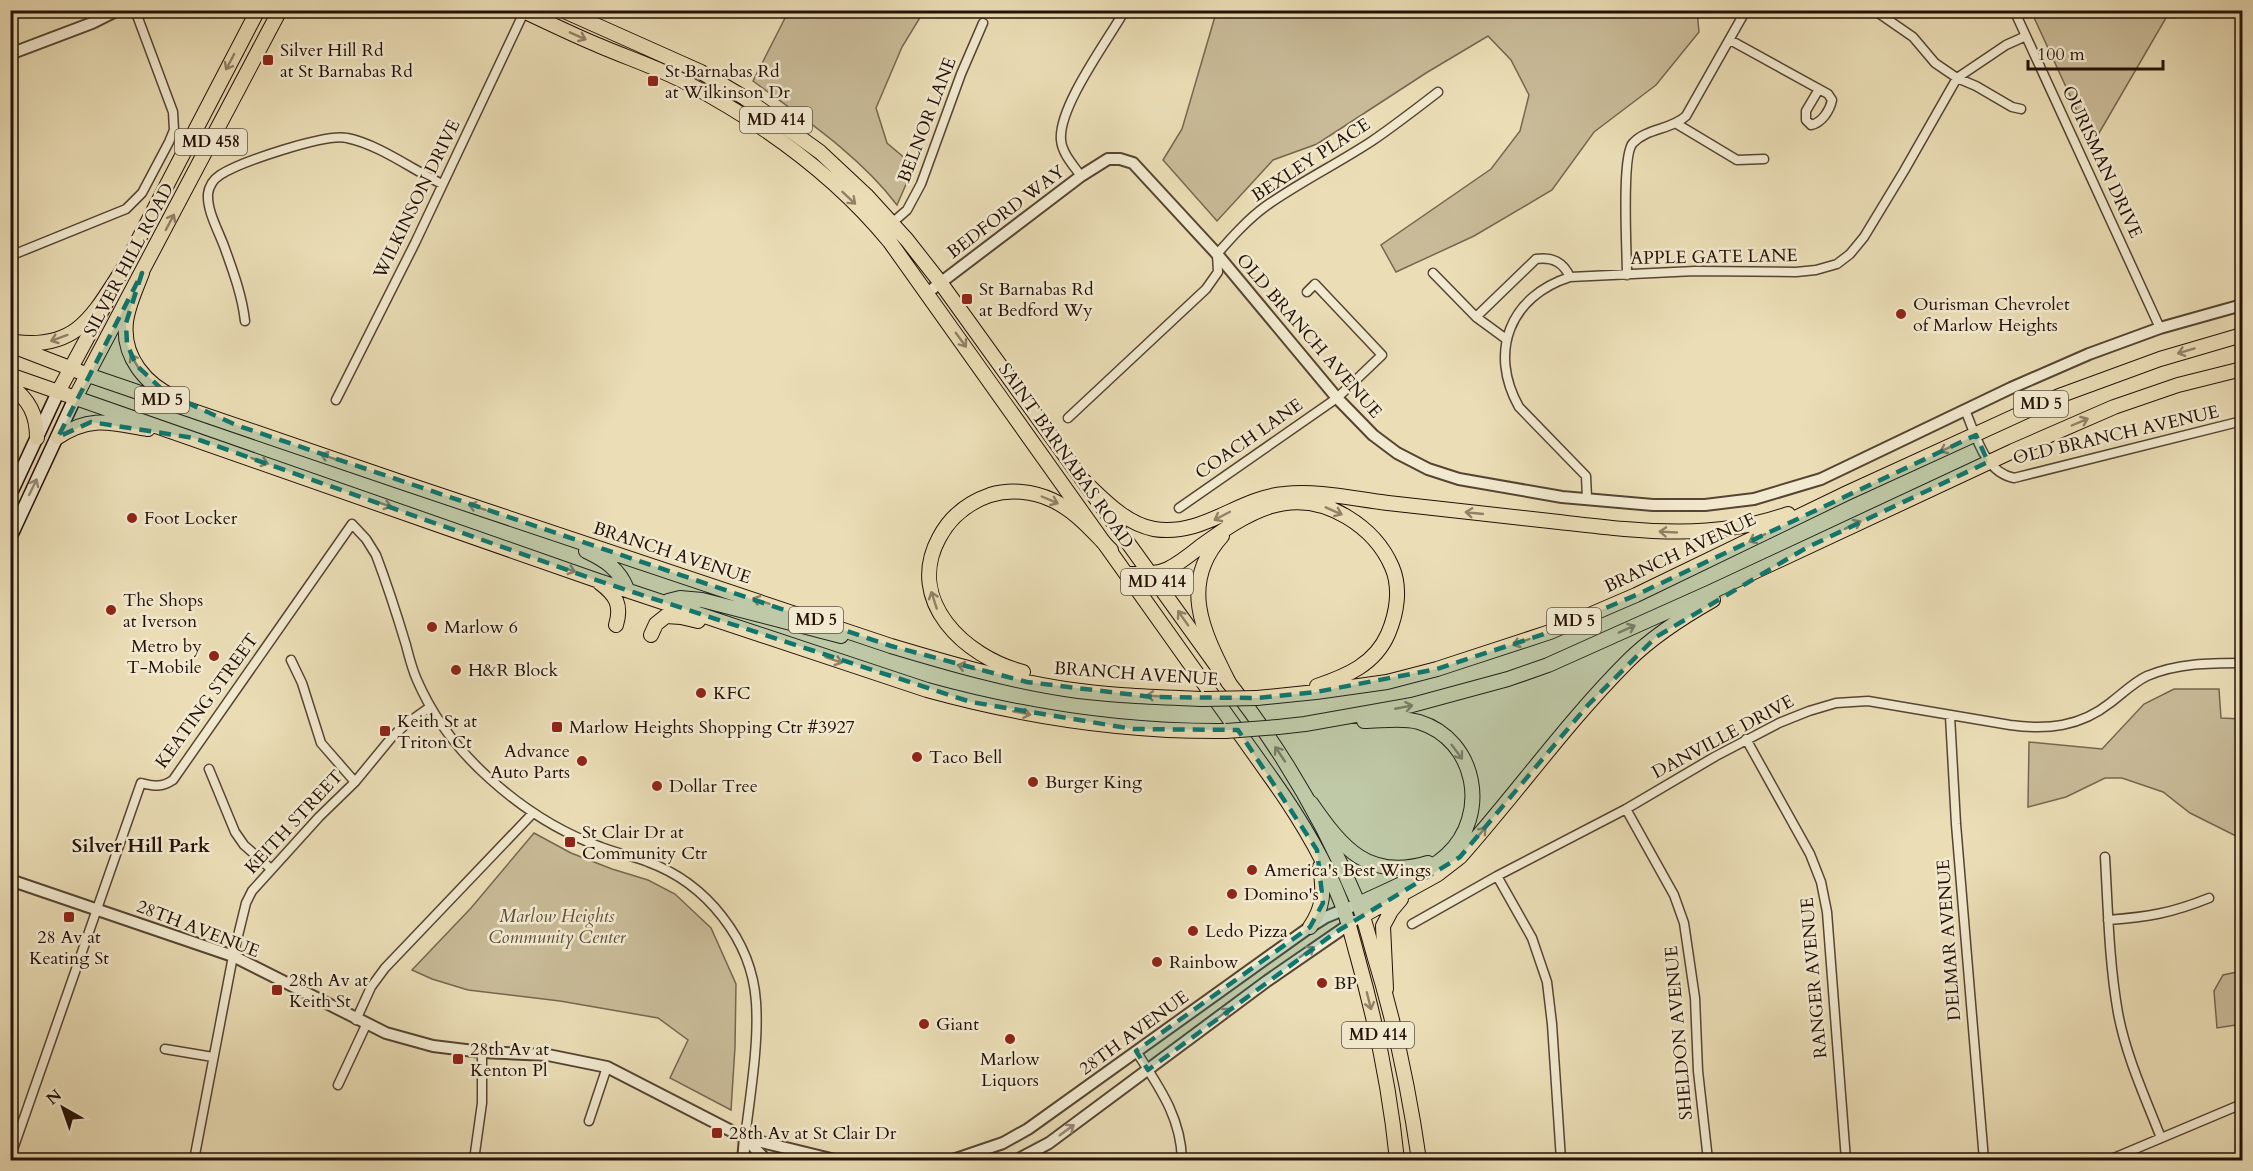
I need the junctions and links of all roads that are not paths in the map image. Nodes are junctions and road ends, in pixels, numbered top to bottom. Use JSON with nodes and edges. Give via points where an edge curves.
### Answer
{"nodes":[{"id":1,"x":118,"y":10,"type":"edge"},
{"id":2,"x":135,"y":10,"type":"edge"},
{"id":3,"x":258,"y":10,"type":"edge"},
{"id":4,"x":280,"y":10,"type":"edge"},
{"id":5,"x":562,"y":10,"type":"edge"},
{"id":6,"x":1125,"y":10,"type":"edge"},
{"id":7,"x":1746,"y":10,"type":"edge"},
{"id":8,"x":1874,"y":10,"type":"edge"},
{"id":9,"x":2014,"y":10,"type":"edge"},
{"id":10,"x":523,"y":11,"type":"edge"},
{"id":11,"x":983,"y":23,"type":"dead end"},
{"id":12,"x":2026,"y":36,"type":"junction"},
{"id":13,"x":1730,"y":39,"type":"junction"},
{"id":14,"x":10,"y":54,"type":"edge"},
{"id":15,"x":1957,"y":78,"type":"junction"},
{"id":16,"x":1819,"y":90,"type":"dead end"},
{"id":17,"x":1438,"y":92,"type":"dead end"},
{"id":18,"x":2021,"y":109,"type":"dead end"},
{"id":19,"x":1677,"y":124,"type":"junction"},
{"id":20,"x":1108,"y":159,"type":"joint"},
{"id":21,"x":1764,"y":159,"type":"dead end"},
{"id":22,"x":1081,"y":176,"type":"junction"},
{"id":23,"x":442,"y":184,"type":"junction"},
{"id":24,"x":892,"y":223,"type":"junction"},
{"id":25,"x":1217,"y":254,"type":"junction"},
{"id":26,"x":10,"y":256,"type":"edge"},
{"id":27,"x":125,"y":266,"type":"junction"},
{"id":28,"x":142,"y":273,"type":"junction"},
{"id":29,"x":1433,"y":273,"type":"dead end"},
{"id":30,"x":1627,"y":276,"type":"junction"},
{"id":31,"x":1570,"y":277,"type":"junction"},
{"id":32,"x":940,"y":282,"type":"junction"},
{"id":33,"x":1307,"y":292,"type":"dead end"},
{"id":34,"x":927,"y":293,"type":"junction"},
{"id":35,"x":2242,"y":305,"type":"edge"},
{"id":36,"x":1476,"y":317,"type":"junction"},
{"id":37,"x":246,"y":321,"type":"dead end"},
{"id":38,"x":2160,"y":328,"type":"junction"},
{"id":39,"x":2242,"y":335,"type":"edge"},
{"id":40,"x":1506,"y":339,"type":"junction"},
{"id":41,"x":10,"y":343,"type":"edge"},
{"id":42,"x":71,"y":368,"type":"junction"},
{"id":43,"x":2242,"y":369,"type":"edge"},
{"id":44,"x":10,"y":375,"type":"edge"},
{"id":45,"x":88,"y":375,"type":"junction"},
{"id":46,"x":10,"y":385,"type":"edge"},
{"id":47,"x":58,"y":392,"type":"junction"},
{"id":48,"x":75,"y":398,"type":"junction"},
{"id":49,"x":1338,"y":398,"type":"junction"},
{"id":50,"x":336,"y":400,"type":"dead end"},
{"id":51,"x":1965,"y":410,"type":"junction"},
{"id":52,"x":1068,"y":418,"type":"dead end"},
{"id":53,"x":2242,"y":421,"type":"edge"},
{"id":54,"x":236,"y":425,"type":"junction"},
{"id":55,"x":1976,"y":435,"type":"junction"},
{"id":56,"x":58,"y":437,"type":"junction"},
{"id":57,"x":37,"y":438,"type":"junction"},
{"id":58,"x":194,"y":438,"type":"junction"},
{"id":59,"x":1988,"y":462,"type":"junction"},
{"id":60,"x":1084,"y":481,"type":"junction"},
{"id":61,"x":1847,"y":493,"type":"junction"},
{"id":62,"x":10,"y":495,"type":"edge"},
{"id":63,"x":1587,"y":498,"type":"junction"},
{"id":64,"x":1179,"y":508,"type":"dead end"},
{"id":65,"x":1239,"y":520,"type":"junction"},
{"id":66,"x":532,"y":526,"type":"junction"},
{"id":67,"x":10,"y":538,"type":"edge"},
{"id":68,"x":1806,"y":548,"type":"junction"},
{"id":69,"x":1111,"y":550,"type":"junction"},
{"id":70,"x":1127,"y":574,"type":"junction"},
{"id":71,"x":1151,"y":574,"type":"junction"},
{"id":72,"x":593,"y":579,"type":"junction"},
{"id":73,"x":627,"y":589,"type":"junction"},
{"id":74,"x":667,"y":602,"type":"junction"},
{"id":75,"x":616,"y":625,"type":"dead end"},
{"id":76,"x":651,"y":635,"type":"dead end"},
{"id":77,"x":779,"y":641,"type":"junction"},
{"id":78,"x":891,"y":646,"type":"junction"},
{"id":79,"x":291,"y":660,"type":"dead end"},
{"id":80,"x":2242,"y":663,"type":"edge"},
{"id":81,"x":1229,"y":683,"type":"junction"},
{"id":82,"x":1106,"y":692,"type":"junction"},
{"id":83,"x":1283,"y":695,"type":"junction"},
{"id":84,"x":430,"y":707,"type":"junction"},
{"id":85,"x":1950,"y":716,"type":"junction"},
{"id":86,"x":1305,"y":724,"type":"junction"},
{"id":87,"x":1746,"y":739,"type":"junction"},
{"id":88,"x":209,"y":770,"type":"dead end"},
{"id":89,"x":355,"y":782,"type":"junction"},
{"id":90,"x":1311,"y":803,"type":"junction"},
{"id":91,"x":1626,"y":809,"type":"junction"},
{"id":92,"x":533,"y":813,"type":"junction"},
{"id":93,"x":1317,"y":850,"type":"junction"},
{"id":94,"x":1446,"y":856,"type":"junction"},
{"id":95,"x":2105,"y":857,"type":"dead end"},
{"id":96,"x":271,"y":869,"type":"junction"},
{"id":97,"x":1497,"y":876,"type":"junction"},
{"id":98,"x":10,"y":880,"type":"edge"},
{"id":99,"x":1409,"y":890,"type":"junction"},
{"id":100,"x":2208,"y":898,"type":"dead end"},
{"id":101,"x":97,"y":909,"type":"junction"},
{"id":102,"x":1344,"y":909,"type":"junction"},
{"id":103,"x":1360,"y":910,"type":"junction"},
{"id":104,"x":2108,"y":920,"type":"junction"},
{"id":105,"x":1348,"y":924,"type":"junction"},
{"id":106,"x":1412,"y":924,"type":"dead end"},
{"id":107,"x":1310,"y":927,"type":"junction"},
{"id":108,"x":233,"y":956,"type":"junction"},
{"id":109,"x":1386,"y":989,"type":"junction"},
{"id":110,"x":361,"y":1022,"type":"junction"},
{"id":111,"x":165,"y":1049,"type":"dead end"},
{"id":112,"x":1137,"y":1051,"type":"junction"},
{"id":113,"x":482,"y":1052,"type":"junction"},
{"id":114,"x":213,"y":1057,"type":"junction"},
{"id":115,"x":607,"y":1067,"type":"junction"},
{"id":116,"x":1148,"y":1070,"type":"junction"},
{"id":117,"x":338,"y":1085,"type":"dead end"},
{"id":118,"x":2242,"y":1104,"type":"edge"},
{"id":119,"x":590,"y":1121,"type":"dead end"},
{"id":120,"x":745,"y":1138,"type":"junction"},
{"id":121,"x":2161,"y":1138,"type":"junction"},
{"id":122,"x":10,"y":1158,"type":"edge"},
{"id":123,"x":764,"y":1160,"type":"edge"},
{"id":124,"x":194,"y":1161,"type":"edge"},
{"id":125,"x":474,"y":1161,"type":"edge"},
{"id":126,"x":743,"y":1161,"type":"edge"},
{"id":127,"x":835,"y":1161,"type":"edge"},
{"id":128,"x":953,"y":1161,"type":"edge"},
{"id":129,"x":1017,"y":1161,"type":"edge"},
{"id":130,"x":1182,"y":1161,"type":"edge"},
{"id":131,"x":1397,"y":1161,"type":"edge"},
{"id":132,"x":1419,"y":1161,"type":"edge"},
{"id":133,"x":1561,"y":1161,"type":"edge"},
{"id":134,"x":1708,"y":1161,"type":"edge"},
{"id":135,"x":1846,"y":1161,"type":"edge"},
{"id":136,"x":1984,"y":1161,"type":"edge"},
{"id":137,"x":2109,"y":1161,"type":"edge"}],
"edges":[{"from":1,"to":14,"type":"street"},
{"from":2,"to":26,"type":"street","via":[[173,112],[170,142],[142,193],[126,209]]},
{"from":3,"to":27,"type":"main road","name":"SILVER HILL ROAD","number":"MD 458","one_way":true},
{"from":28,"to":4,"type":"main road","name":"SILVER HILL ROAD","number":"MD 458","one_way":true},
{"from":5,"to":24,"type":"main road","name":"SAINT BARNABAS ROAD","number":"MD 414","via":[[694,69],[745,98],[820,152]]},
{"from":6,"to":22,"type":"street","via":[[1062,122],[1064,151]]},
{"from":7,"to":13,"type":"street"},
{"from":8,"to":15,"type":"street","via":[[1912,37],[1935,63]]},
{"from":9,"to":12,"type":"street","name":"OURISMAN DRIVE"},
{"from":10,"to":23,"type":"street","name":"WILKINSON DRIVE"},
{"from":10,"to":34,"type":"main road","name":"SAINT BARNABAS ROAD","number":"MD 414","one_way":true,"via":[[683,82],[778,140],[863,211]]},
{"from":11,"to":24,"type":"street","name":"BELNOR LANE","via":[[921,184],[907,210]]},
{"from":12,"to":15,"type":"street","name":"APPLE GATE LANE"},
{"from":12,"to":38,"type":"street","name":"OURISMAN DRIVE"},
{"from":13,"to":16,"type":"street"},
{"from":13,"to":19,"type":"street","via":[[1694,105]]},
{"from":15,"to":18,"type":"street"},
{"from":15,"to":30,"type":"street","name":"APPLE GATE LANE","via":[[1864,237],[1837,264],[1796,272],[1695,271]]},
{"from":17,"to":25,"type":"street","name":"BEXLEY PLACE","via":[[1373,140],[1265,207]]},
{"from":19,"to":21,"type":"street","via":[[1737,160]]},
{"from":19,"to":30,"type":"street","via":[[1638,138],[1629,147]]},
{"from":20,"to":22,"type":"street","name":"BEDFORD WAY"},
{"from":20,"to":25,"type":"street","name":"OLD BRANCH AVENUE","via":[[1133,163]]},
{"from":22,"to":32,"type":"street","name":"BEDFORD WAY"},
{"from":23,"to":37,"type":"street","via":[[365,144],[338,136],[272,154],[220,175],[210,186],[208,197]]},
{"from":23,"to":50,"type":"street","name":"WILKINSON DRIVE"},
{"from":24,"to":32,"type":"main road","name":"SAINT BARNABAS ROAD","number":"MD 414"},
{"from":25,"to":49,"type":"street","name":"OLD BRANCH AVENUE"},
{"from":25,"to":52,"type":"street","via":[[1218,272],[1211,283]]},
{"from":27,"to":41,"type":"main road","one_way":true,"via":[[92,315],[74,332],[47,342]]},
{"from":27,"to":42,"type":"main road","name":"SILVER HILL ROAD","number":"MD 458"},
{"from":28,"to":45,"type":"main road","name":"SILVER HILL ROAD","number":"MD 458"},
{"from":54,"to":28,"type":"main road","one_way":true,"via":[[166,393],[136,365],[127,344],[126,323]]},
{"from":29,"to":36,"type":"street"},
{"from":30,"to":31,"type":"street","name":"APPLE GATE LANE"},
{"from":31,"to":36,"type":"street","via":[[1555,260],[1536,260]]},
{"from":31,"to":40,"type":"street","name":"APPLE GATE LANE","via":[[1531,298]]},
{"from":32,"to":34,"type":"street","name":"BEDFORD WAY"},
{"from":32,"to":60,"type":"main road","name":"SAINT BARNABAS ROAD","number":"MD 414"},
{"from":33,"to":49,"type":"street","name":"COACH LANE","via":[[1315,284],[1382,355]]},
{"from":34,"to":69,"type":"main road","name":"SAINT BARNABAS ROAD","number":"MD 414","one_way":true},
{"from":35,"to":38,"type":"street","name":"OLD BRANCH AVENUE"},
{"from":36,"to":40,"type":"street"},
{"from":38,"to":51,"type":"street","name":"OLD BRANCH AVENUE","via":[[2089,354]]},
{"from":39,"to":55,"type":"main road","name":"BRANCH AVENUE","number":"MD 5","one_way":true,"via":[[2069,392]]},
{"from":40,"to":63,"type":"street","name":"APPLE GATE LANE","via":[[1504,359],[1512,395],[1586,477]]},
{"from":41,"to":42,"type":"main road","name":"BRANCH AVENUE","number":"MD 5"},
{"from":42,"to":45,"type":"main road","name":"BRANCH AVENUE","number":"MD 5"},
{"from":42,"to":47,"type":"main road","name":"SILVER HILL ROAD","number":"MD 458"},
{"from":59,"to":43,"type":"main road","number":"MD 5","one_way":true,"via":[[2136,399]]},
{"from":44,"to":47,"type":"main road","number":"MD 5"},
{"from":45,"to":48,"type":"main road","name":"SILVER HILL ROAD","number":"MD 458"},
{"from":45,"to":54,"type":"main road","name":"BRANCH AVENUE","number":"MD 5"},
{"from":46,"to":57,"type":"main road","via":[[29,403],[37,423]]},
{"from":47,"to":48,"type":"main road","number":"MD 5"},
{"from":47,"to":57,"type":"main road"},
{"from":48,"to":56,"type":"main road"},
{"from":48,"to":58,"type":"main road","number":"MD 5"},
{"from":49,"to":63,"type":"street","name":"OLD BRANCH AVENUE","via":[[1373,435],[1428,469],[1459,479]]},
{"from":49,"to":64,"type":"street","name":"COACH LANE"},
{"from":51,"to":55,"type":"street","name":"OLD BRANCH AVENUE"},
{"from":51,"to":63,"type":"street","name":"OLD BRANCH AVENUE","via":[[1821,479],[1754,499],[1705,506]]},
{"from":53,"to":59,"type":"street","name":"OLD BRANCH AVENUE","via":[[2014,478],[1997,472]]},
{"from":66,"to":54,"type":"main road","name":"BRANCH AVENUE","number":"MD 5","one_way":true},
{"from":55,"to":59,"type":"street","name":"OLD BRANCH AVENUE"},
{"from":55,"to":61,"type":"main road","name":"BRANCH AVENUE","number":"MD 5","one_way":true},
{"from":56,"to":58,"type":"main road","via":[[91,422]]},
{"from":67,"to":56,"type":"main road","one_way":true},
{"from":57,"to":62,"type":"main road"},
{"from":58,"to":72,"type":"main road","number":"MD 5","one_way":true},
{"from":68,"to":59,"type":"main road","number":"MD 5","one_way":true},
{"from":61,"to":60,"type":"main road","one_way":true,"via":[[1772,520],[1687,533],[1302,493],[1258,499],[1197,526],[1168,530],[1152,529],[1118,512]]},
{"from":60,"to":71,"type":"main road","name":"SAINT BARNABAS ROAD","number":"MD 414"},
{"from":61,"to":83,"type":"main road","name":"BRANCH AVENUE","number":"MD 5","one_way":true,"via":[[1635,595],[1520,642],[1387,682]]},
{"from":65,"to":71,"type":"main road","via":[[1166,570]]},
{"from":65,"to":81,"type":"main road","via":[[1213,546],[1203,567],[1199,590],[1202,626]]},
{"from":65,"to":83,"type":"main road","one_way":true,"via":[[1273,505],[1317,504],[1338,512],[1374,538],[1388,556],[1395,575],[1395,620],[1371,659],[1338,678]]},
{"from":66,"to":73,"type":"main road","via":[[603,560],[616,570]]},
{"from":78,"to":66,"type":"main road","name":"BRANCH AVENUE","number":"MD 5","one_way":true},
{"from":86,"to":68,"type":"main road","number":"MD 5","one_way":true,"via":[[1412,705],[1548,665]]},
{"from":99,"to":68,"type":"main road","one_way":true,"via":[[1461,857],[1629,660],[1694,610]]},
{"from":69,"to":70,"type":"main road","name":"SAINT BARNABAS ROAD","number":"MD 414"},
{"from":82,"to":69,"type":"main road","one_way":true,"via":[[1088,684],[1012,669],[977,652],[958,637],[938,612],[930,570],[931,558],[945,527],[969,504],[998,493],[1019,491],[1050,499],[1072,511]]},
{"from":70,"to":71,"type":"main road"},
{"from":70,"to":93,"type":"main road","name":"SAINT BARNABAS ROAD","number":"MD 414","via":[[1295,811]]},
{"from":81,"to":71,"type":"main road","name":"SAINT BARNABAS ROAD","number":"MD 414","one_way":true},
{"from":72,"to":73,"type":"main road","number":"MD 5"},
{"from":72,"to":75,"type":"main road","via":[[617,600]]},
{"from":73,"to":74,"type":"main road","number":"MD 5"},
{"from":74,"to":77,"type":"main road","number":"MD 5"},
{"from":74,"to":78,"type":"main road","via":[[680,598],[702,600]]},
{"from":76,"to":77,"type":"main road","via":[[656,624],[666,616],[674,616]]},
{"from":77,"to":86,"type":"main road","number":"MD 5","one_way":true,"bridge":true,"via":[[927,690],[1059,720],[1173,732]]},
{"from":82,"to":78,"type":"main road","name":"BRANCH AVENUE","number":"MD 5","one_way":true,"via":[[1027,682]]},
{"from":79,"to":89,"type":"street","via":[[321,743]]},
{"from":80,"to":85,"type":"street","name":"DANVILLE DRIVE","via":[[2177,666],[2146,677],[2098,713],[2054,728]]},
{"from":90,"to":81,"type":"main road","name":"SAINT BARNABAS ROAD","number":"MD 414","one_way":true,"via":[[1254,714]]},
{"from":83,"to":82,"type":"main road","name":"BRANCH AVENUE","number":"MD 5","one_way":true,"bridge":true,"via":[[1204,699]]},
{"from":84,"to":89,"type":"street","name":"KEITH STREET","via":[[392,737]]},
{"from":84,"to":92,"type":"street","via":[[472,760]]},
{"from":84,"to":101,"type":"street","name":"KEATING STREET","via":[[416,678],[376,555],[352,524],[173,780],[155,787],[141,783]]},
{"from":85,"to":87,"type":"street","name":"DANVILLE DRIVE","via":[[1868,700],[1836,703]]},
{"from":85,"to":136,"type":"street","name":"DELMAR AVENUE"},
{"from":86,"to":94,"type":"main road","one_way":true,"via":[[1418,722],[1450,742],[1471,776],[1473,798],[1471,819]]},
{"from":87,"to":91,"type":"street","name":"DANVILLE DRIVE"},
{"from":87,"to":135,"type":"street","name":"RANGER AVENUE","via":[[1810,854],[1823,892]]},
{"from":88,"to":96,"type":"street","via":[[234,832]]},
{"from":89,"to":96,"type":"street","name":"KEITH STREET"},
{"from":90,"to":94,"type":"main road","via":[[1344,845],[1366,862],[1395,869]]},
{"from":90,"to":103,"type":"main road","name":"SAINT BARNABAS ROAD","number":"MD 414"},
{"from":91,"to":97,"type":"street","name":"DANVILLE DRIVE"},
{"from":91,"to":134,"type":"street","name":"SHELDON AVENUE","via":[[1669,885],[1684,923],[1695,998]]},
{"from":92,"to":110,"type":"street","via":[[385,968],[371,987]]},
{"from":92,"to":120,"type":"street","via":[[580,839],[670,871],[699,892],[728,924],[747,963],[756,1001]]},
{"from":93,"to":102,"type":"main road","name":"SAINT BARNABAS ROAD","number":"MD 414"},
{"from":93,"to":107,"type":"main road","via":[[1324,890]]},
{"from":94,"to":103,"type":"main road"},
{"from":95,"to":104,"type":"street"},
{"from":96,"to":108,"type":"street","name":"KEITH STREET","via":[[246,903]]},
{"from":97,"to":106,"type":"street","name":"DANVILLE DRIVE"},
{"from":97,"to":133,"type":"street","via":[[1532,938],[1547,982]]},
{"from":98,"to":101,"type":"street","name":"28TH AVENUE"},
{"from":99,"to":103,"type":"main road"},
{"from":99,"to":109,"type":"main road","via":[[1383,927]]},
{"from":100,"to":104,"type":"street","via":[[2170,913]]},
{"from":101,"to":108,"type":"street","name":"28TH AVENUE"},
{"from":101,"to":122,"type":"street","name":"KEATING STREET"},
{"from":102,"to":103,"type":"street","name":"28TH AVENUE"},
{"from":102,"to":105,"type":"main road","name":"SAINT BARNABAS ROAD","number":"MD 414"},
{"from":102,"to":107,"type":"street","name":"28TH AVENUE"},
{"from":103,"to":105,"type":"street","name":"28TH AVENUE"},
{"from":103,"to":109,"type":"main road","name":"SAINT BARNABAS ROAD","number":"MD 414"},
{"from":104,"to":121,"type":"street","via":[[2122,1033]]},
{"from":116,"to":105,"type":"street","name":"28TH AVENUE","one_way":true},
{"from":105,"to":131,"type":"main road","name":"SAINT BARNABAS ROAD","number":"MD 414","one_way":true,"via":[[1379,1038]]},
{"from":107,"to":112,"type":"street","name":"28TH AVENUE"},
{"from":108,"to":110,"type":"street","name":"28TH AVENUE"},
{"from":108,"to":114,"type":"street","name":"KEITH STREET"},
{"from":109,"to":132,"type":"main road","name":"SAINT BARNABAS ROAD","number":"MD 414","via":[[1408,1083]]},
{"from":110,"to":113,"type":"street","name":"28TH AVENUE","via":[[417,1043]]},
{"from":110,"to":117,"type":"street"},
{"from":111,"to":114,"type":"street"},
{"from":112,"to":116,"type":"street"},
{"from":112,"to":128,"type":"street","name":"28TH AVENUE","via":[[1028,1129],[1003,1143]]},
{"from":113,"to":115,"type":"street","name":"28TH AVENUE","via":[[548,1055]]},
{"from":113,"to":125,"type":"street","via":[[482,1103]]},
{"from":114,"to":124,"type":"street","name":"KEITH STREET"},
{"from":115,"to":119,"type":"street"},
{"from":115,"to":120,"type":"street","name":"28TH AVENUE"},
{"from":129,"to":116,"type":"street","name":"28TH AVENUE","one_way":true,"via":[[1049,1143]]},
{"from":116,"to":130,"type":"street","via":[[1178,1124]]},
{"from":118,"to":121,"type":"street"},
{"from":120,"to":123,"type":"street","name":"28TH AVENUE"},
{"from":120,"to":126,"type":"street"},
{"from":120,"to":127,"type":"street","name":"28TH AVENUE"},
{"from":121,"to":137,"type":"street"}]}
